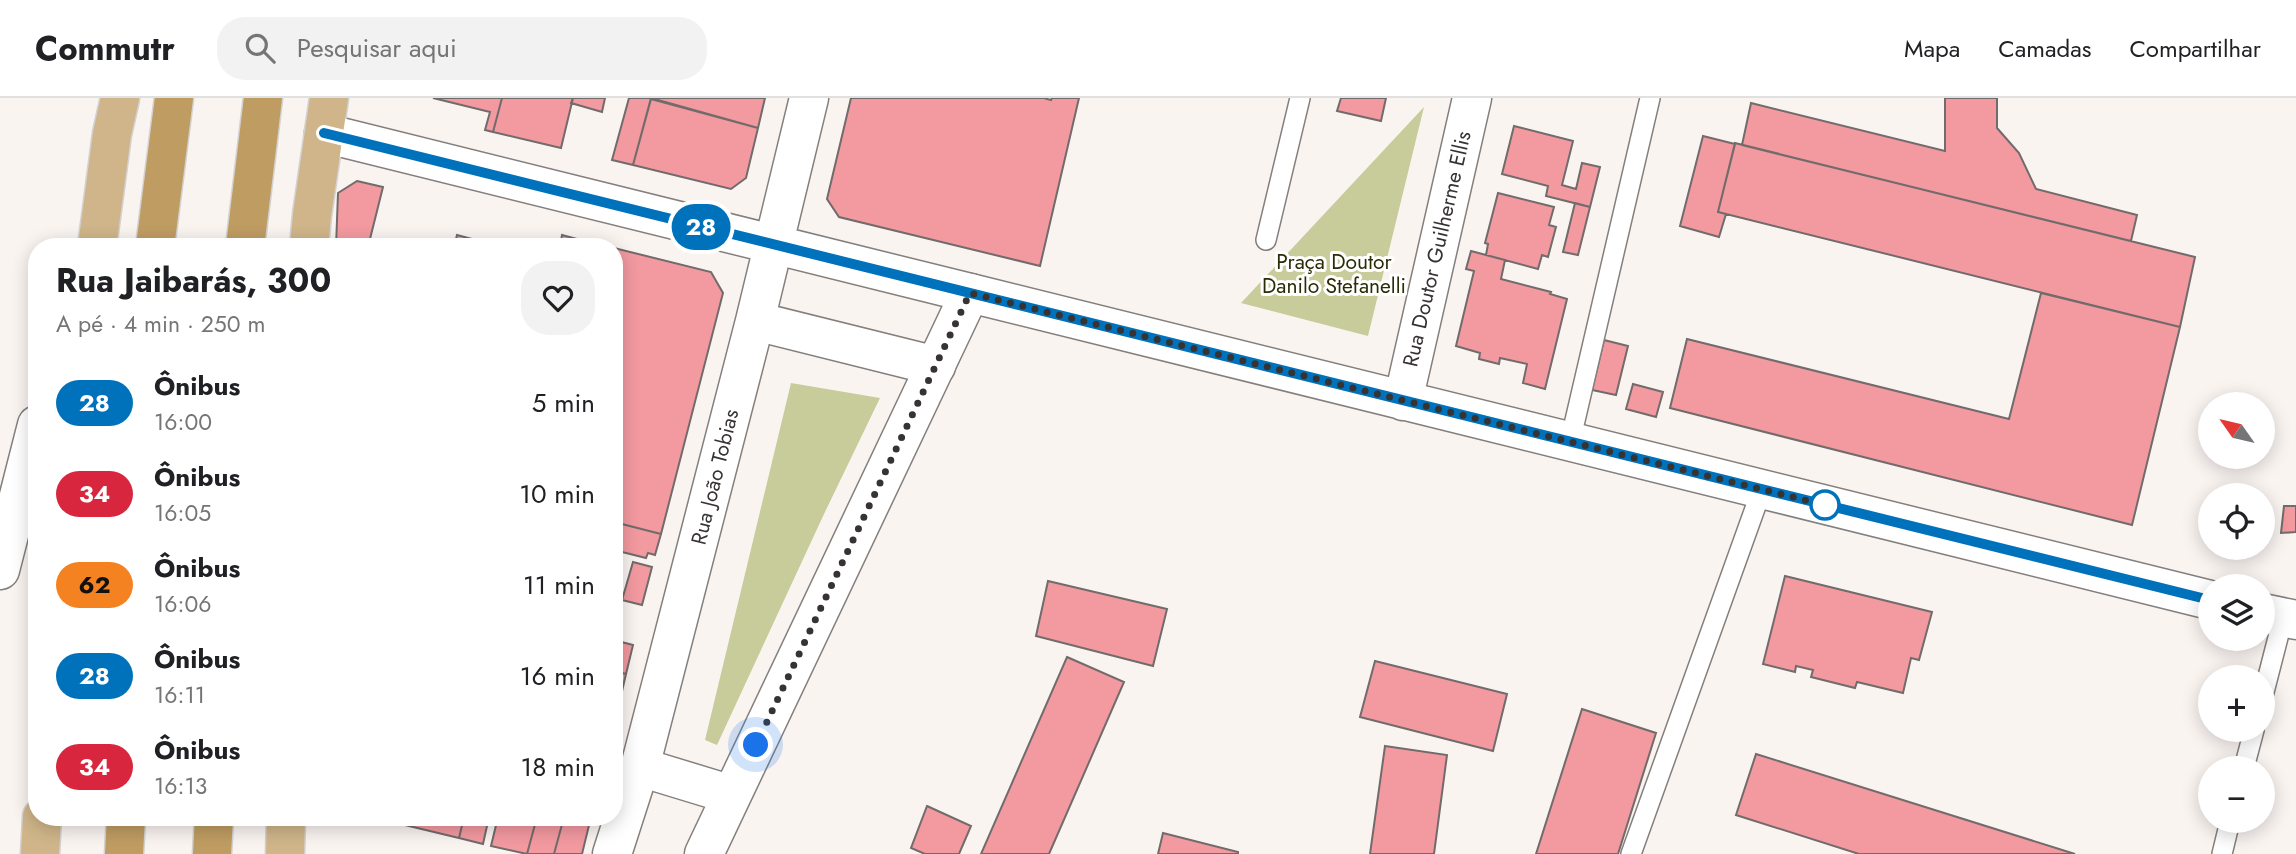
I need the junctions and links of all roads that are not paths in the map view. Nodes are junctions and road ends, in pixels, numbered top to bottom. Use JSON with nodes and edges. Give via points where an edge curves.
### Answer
{"nodes":[{"id":1,"x":120,"y":98,"type":"edge"},
{"id":2,"x":174,"y":98,"type":"edge"},
{"id":3,"x":263,"y":98,"type":"edge"},
{"id":4,"x":809,"y":98,"type":"edge"},
{"id":5,"x":1300,"y":98,"type":"edge"},
{"id":6,"x":1472,"y":98,"type":"edge"},
{"id":7,"x":1650,"y":98,"type":"edge"},
{"id":8,"x":326,"y":116,"type":"edge"},
{"id":9,"x":112,"y":134,"type":"junction"},
{"id":10,"x":85,"y":238,"type":"edge"},
{"id":11,"x":98,"y":238,"type":"edge"},
{"id":12,"x":156,"y":238,"type":"edge"},
{"id":13,"x":246,"y":238,"type":"edge"},
{"id":14,"x":311,"y":238,"type":"edge"},
{"id":15,"x":1266,"y":240,"type":"dead end"},
{"id":16,"x":774,"y":245,"type":"junction"},
{"id":17,"x":970,"y":293,"type":"junction"},
{"id":18,"x":755,"y":321,"type":"junction"},
{"id":19,"x":936,"y":366,"type":"junction"},
{"id":20,"x":1403,"y":401,"type":"junction"},
{"id":21,"x":1570,"y":442,"type":"junction"},
{"id":22,"x":28,"y":460,"type":"edge"},
{"id":23,"x":1762,"y":489,"type":"junction"},
{"id":24,"x":0,"y":570,"type":"edge"},
{"id":25,"x":2198,"y":597,"type":"edge"},
{"id":26,"x":2281,"y":617,"type":"edge"},
{"id":27,"x":2270,"y":665,"type":"edge"},
{"id":28,"x":640,"y":767,"type":"junction"},
{"id":29,"x":732,"y":795,"type":"junction"},
{"id":30,"x":623,"y":818,"type":"edge"},
{"id":31,"x":42,"y":826,"type":"edge"},
{"id":32,"x":126,"y":826,"type":"edge"},
{"id":33,"x":214,"y":826,"type":"edge"},
{"id":34,"x":286,"y":826,"type":"edge"},
{"id":35,"x":620,"y":826,"type":"edge"},
{"id":36,"x":2227,"y":833,"type":"edge"},
{"id":37,"x":40,"y":854,"type":"edge"},
{"id":38,"x":124,"y":854,"type":"edge"},
{"id":39,"x":212,"y":854,"type":"edge"},
{"id":40,"x":285,"y":854,"type":"edge"},
{"id":41,"x":611,"y":854,"type":"edge"},
{"id":42,"x":704,"y":854,"type":"edge"},
{"id":43,"x":1631,"y":854,"type":"edge"},
{"id":44,"x":2222,"y":854,"type":"edge"}],
"edges":[{"from":1,"to":9,"type":"main road"},
{"from":2,"to":12,"type":"highway"},
{"from":3,"to":13,"type":"highway"},
{"from":4,"to":16,"type":"street","name":"Rua João Tobias"},
{"from":5,"to":15,"type":"lane"},
{"from":6,"to":20,"type":"street","name":"Rua Doutor Guilherme Ellis"},
{"from":7,"to":21,"type":"lane"},
{"from":8,"to":14,"type":"main road"},
{"from":8,"to":16,"type":"street"},
{"from":9,"to":10,"type":"street"},
{"from":9,"to":11,"type":"main road"},
{"from":16,"to":17,"type":"street"},
{"from":16,"to":18,"type":"street","name":"Rua João Tobias"},
{"from":17,"to":19,"type":"street"},
{"from":17,"to":20,"type":"street"},
{"from":18,"to":19,"type":"street"},
{"from":18,"to":28,"type":"street","name":"Rua João Tobias"},
{"from":19,"to":29,"type":"street"},
{"from":20,"to":21,"type":"street"},
{"from":21,"to":23,"type":"street"},
{"from":22,"to":24,"type":"street"},
{"from":23,"to":25,"type":"street"},
{"from":23,"to":43,"type":"lane"},
{"from":26,"to":27,"type":"lane"},
{"from":28,"to":29,"type":"street"},
{"from":28,"to":30,"type":"street","name":"Rua João Tobias"},
{"from":29,"to":42,"type":"street"},
{"from":31,"to":37,"type":"main road"},
{"from":32,"to":38,"type":"highway"},
{"from":33,"to":39,"type":"highway"},
{"from":34,"to":40,"type":"main road"},
{"from":35,"to":41,"type":"street","name":"Rua João Tobias"},
{"from":36,"to":44,"type":"lane"}]}
